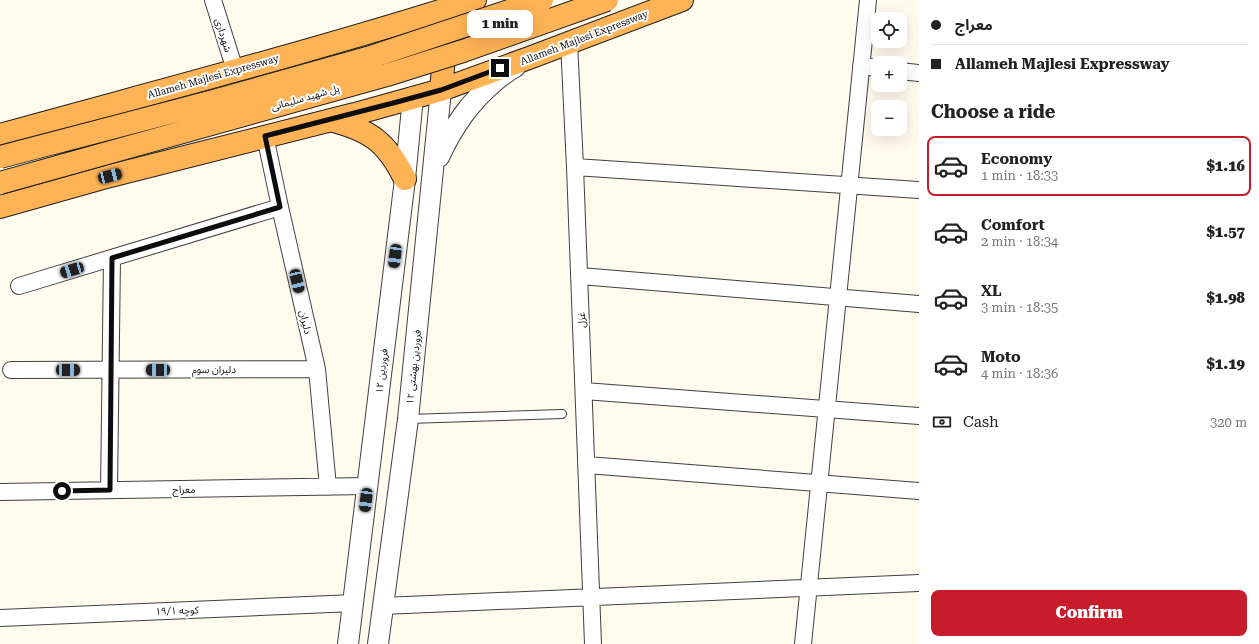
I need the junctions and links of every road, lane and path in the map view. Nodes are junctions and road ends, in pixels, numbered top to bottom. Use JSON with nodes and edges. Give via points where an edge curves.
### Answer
{"nodes":[{"id":1,"x":213,"y":0,"type":"edge"},
{"id":2,"x":475,"y":0,"type":"edge"},
{"id":3,"x":508,"y":0,"type":"edge"},
{"id":4,"x":542,"y":0,"type":"edge"},
{"id":5,"x":607,"y":0,"type":"edge"},
{"id":6,"x":682,"y":0,"type":"edge"},
{"id":7,"x":868,"y":0,"type":"edge"},
{"id":8,"x":449,"y":8,"type":"junction"},
{"id":9,"x":425,"y":16,"type":"junction"},
{"id":10,"x":334,"y":42,"type":"junction"},
{"id":11,"x":569,"y":42,"type":"junction"},
{"id":12,"x":537,"y":55,"type":"junction"},
{"id":13,"x":861,"y":66,"type":"junction"},
{"id":14,"x":871,"y":67,"type":"edge"},
{"id":15,"x":235,"y":70,"type":"junction"},
{"id":16,"x":907,"y":72,"type":"edge"},
{"id":17,"x":919,"y":73,"type":"edge"},
{"id":18,"x":441,"y":90,"type":"junction"},
{"id":19,"x":413,"y":98,"type":"junction"},
{"id":20,"x":355,"y":114,"type":"junction"},
{"id":21,"x":330,"y":120,"type":"junction"},
{"id":22,"x":0,"y":135,"type":"edge"},
{"id":23,"x":265,"y":136,"type":"junction"},
{"id":24,"x":0,"y":157,"type":"edge"},
{"id":25,"x":575,"y":167,"type":"junction"},
{"id":26,"x":433,"y":170,"type":"junction"},
{"id":27,"x":405,"y":179,"type":"junction"},
{"id":28,"x":0,"y":183,"type":"edge"},
{"id":29,"x":850,"y":186,"type":"junction"},
{"id":30,"x":919,"y":190,"type":"edge"},
{"id":31,"x":0,"y":207,"type":"edge"},
{"id":32,"x":280,"y":207,"type":"junction"},
{"id":33,"x":112,"y":258,"type":"junction"},
{"id":34,"x":580,"y":276,"type":"junction"},
{"id":35,"x":19,"y":286,"type":"dead end"},
{"id":36,"x":838,"y":297,"type":"junction"},
{"id":37,"x":919,"y":304,"type":"edge"},
{"id":38,"x":317,"y":369,"type":"junction"},
{"id":39,"x":11,"y":370,"type":"dead end"},
{"id":40,"x":111,"y":370,"type":"junction"},
{"id":41,"x":584,"y":391,"type":"junction"},
{"id":42,"x":827,"y":409,"type":"junction"},
{"id":43,"x":562,"y":414,"type":"dead end"},
{"id":44,"x":919,"y":416,"type":"edge"},
{"id":45,"x":408,"y":419,"type":"junction"},
{"id":46,"x":587,"y":465,"type":"junction"},
{"id":47,"x":819,"y":483,"type":"junction"},
{"id":48,"x":367,"y":486,"type":"junction"},
{"id":49,"x":328,"y":487,"type":"junction"},
{"id":50,"x":110,"y":490,"type":"junction"},
{"id":51,"x":919,"y":491,"type":"edge"},
{"id":52,"x":0,"y":492,"type":"edge"},
{"id":53,"x":919,"y":583,"type":"edge"},
{"id":54,"x":809,"y":588,"type":"junction"},
{"id":55,"x":592,"y":598,"type":"junction"},
{"id":56,"x":354,"y":603,"type":"junction"},
{"id":57,"x":383,"y":606,"type":"junction"},
{"id":58,"x":0,"y":618,"type":"edge"},
{"id":59,"x":348,"y":644,"type":"edge"},
{"id":60,"x":378,"y":644,"type":"edge"},
{"id":61,"x":593,"y":644,"type":"edge"},
{"id":62,"x":803,"y":644,"type":"edge"}],
"edges":[{"from":1,"to":15,"type":"street","name":"شهرداری"},
{"from":2,"to":8,"type":"highway"},
{"from":3,"to":12,"type":"highway","via":[[504,7],[504,20],[508,31],[516,41]]},
{"from":4,"to":24,"type":"highway","name":"پل شهید سلیمانی","bridge":true,"via":[[374,56]]},
{"from":5,"to":28,"type":"highway","name":"پل شهید سلیمانی","bridge":true,"via":[[463,51],[394,72]]},
{"from":6,"to":11,"type":"highway","name":"Allameh Majlesi Expressway"},
{"from":7,"to":13,"type":"street"},
{"from":8,"to":9,"type":"highway","name":"Allameh Majlesi Expressway"},
{"from":8,"to":18,"type":"highway"},
{"from":9,"to":10,"type":"highway","name":"Allameh Majlesi Expressway"},
{"from":9,"to":19,"type":"highway"},
{"from":10,"to":15,"type":"highway","name":"Allameh Majlesi Expressway"},
{"from":10,"to":20,"type":"highway","via":[[357,50],[367,60],[372,74],[372,90],[367,102]]},
{"from":11,"to":12,"type":"highway","name":"Allameh Majlesi Expressway"},
{"from":11,"to":25,"type":"street","name":"غزل"},
{"from":12,"to":18,"type":"highway","name":"Allameh Majlesi Expressway"},
{"from":12,"to":26,"type":"street","via":[[496,80],[475,99],[450,135]]},
{"from":13,"to":14,"type":"street"},
{"from":13,"to":29,"type":"street"},
{"from":15,"to":22,"type":"highway","name":"Allameh Majlesi Expressway"},
{"from":16,"to":17,"type":"street"},
{"from":18,"to":19,"type":"highway","name":"Allameh Majlesi Expressway"},
{"from":18,"to":26,"type":"street","name":"۱۲ فروردین بهشتی"},
{"from":19,"to":20,"type":"highway"},
{"from":19,"to":27,"type":"street","name":"۱۲ فروردین"},
{"from":20,"to":21,"type":"highway"},
{"from":21,"to":23,"type":"highway"},
{"from":21,"to":27,"type":"highway","via":[[364,131],[378,141],[398,164]]},
{"from":23,"to":31,"type":"highway"},
{"from":23,"to":32,"type":"street","name":"دلیران"},
{"from":25,"to":29,"type":"street"},
{"from":25,"to":34,"type":"street","name":"غزل"},
{"from":26,"to":45,"type":"street","name":"۱۲ فروردین بهشتی"},
{"from":27,"to":48,"type":"street","name":"۱۲ فروردین"},
{"from":29,"to":30,"type":"street"},
{"from":29,"to":36,"type":"street"},
{"from":32,"to":33,"type":"street"},
{"from":32,"to":38,"type":"street","name":"دلیران"},
{"from":33,"to":35,"type":"street"},
{"from":33,"to":40,"type":"street"},
{"from":34,"to":36,"type":"street"},
{"from":34,"to":41,"type":"street","name":"غزل"},
{"from":36,"to":37,"type":"street"},
{"from":36,"to":42,"type":"street"},
{"from":38,"to":40,"type":"street","name":"دلیران سوم"},
{"from":38,"to":49,"type":"street","name":"دلیران"},
{"from":39,"to":40,"type":"street","name":"دلیران سوم"},
{"from":40,"to":50,"type":"street"},
{"from":41,"to":42,"type":"street"},
{"from":41,"to":46,"type":"street","name":"غزل"},
{"from":42,"to":44,"type":"street"},
{"from":42,"to":47,"type":"street"},
{"from":43,"to":45,"type":"lane"},
{"from":45,"to":57,"type":"street","name":"۱۲ فروردین بهشتی"},
{"from":46,"to":47,"type":"street"},
{"from":46,"to":55,"type":"street","name":"غزل"},
{"from":47,"to":51,"type":"street"},
{"from":47,"to":54,"type":"street"},
{"from":48,"to":49,"type":"street","name":"معراج"},
{"from":48,"to":56,"type":"street","name":"۱۲ فروردین"},
{"from":49,"to":50,"type":"street","name":"معراج"},
{"from":50,"to":52,"type":"street","name":"معراج"},
{"from":53,"to":54,"type":"street"},
{"from":54,"to":55,"type":"street"},
{"from":54,"to":62,"type":"street"},
{"from":55,"to":57,"type":"street"},
{"from":55,"to":61,"type":"street","name":"غزل"},
{"from":56,"to":58,"type":"street","name":"کوچه ۱۹/۱"},
{"from":56,"to":59,"type":"street","name":"۱۲ فروردین"},
{"from":57,"to":60,"type":"street","name":"۱۲ فروردین بهشتی"}]}
